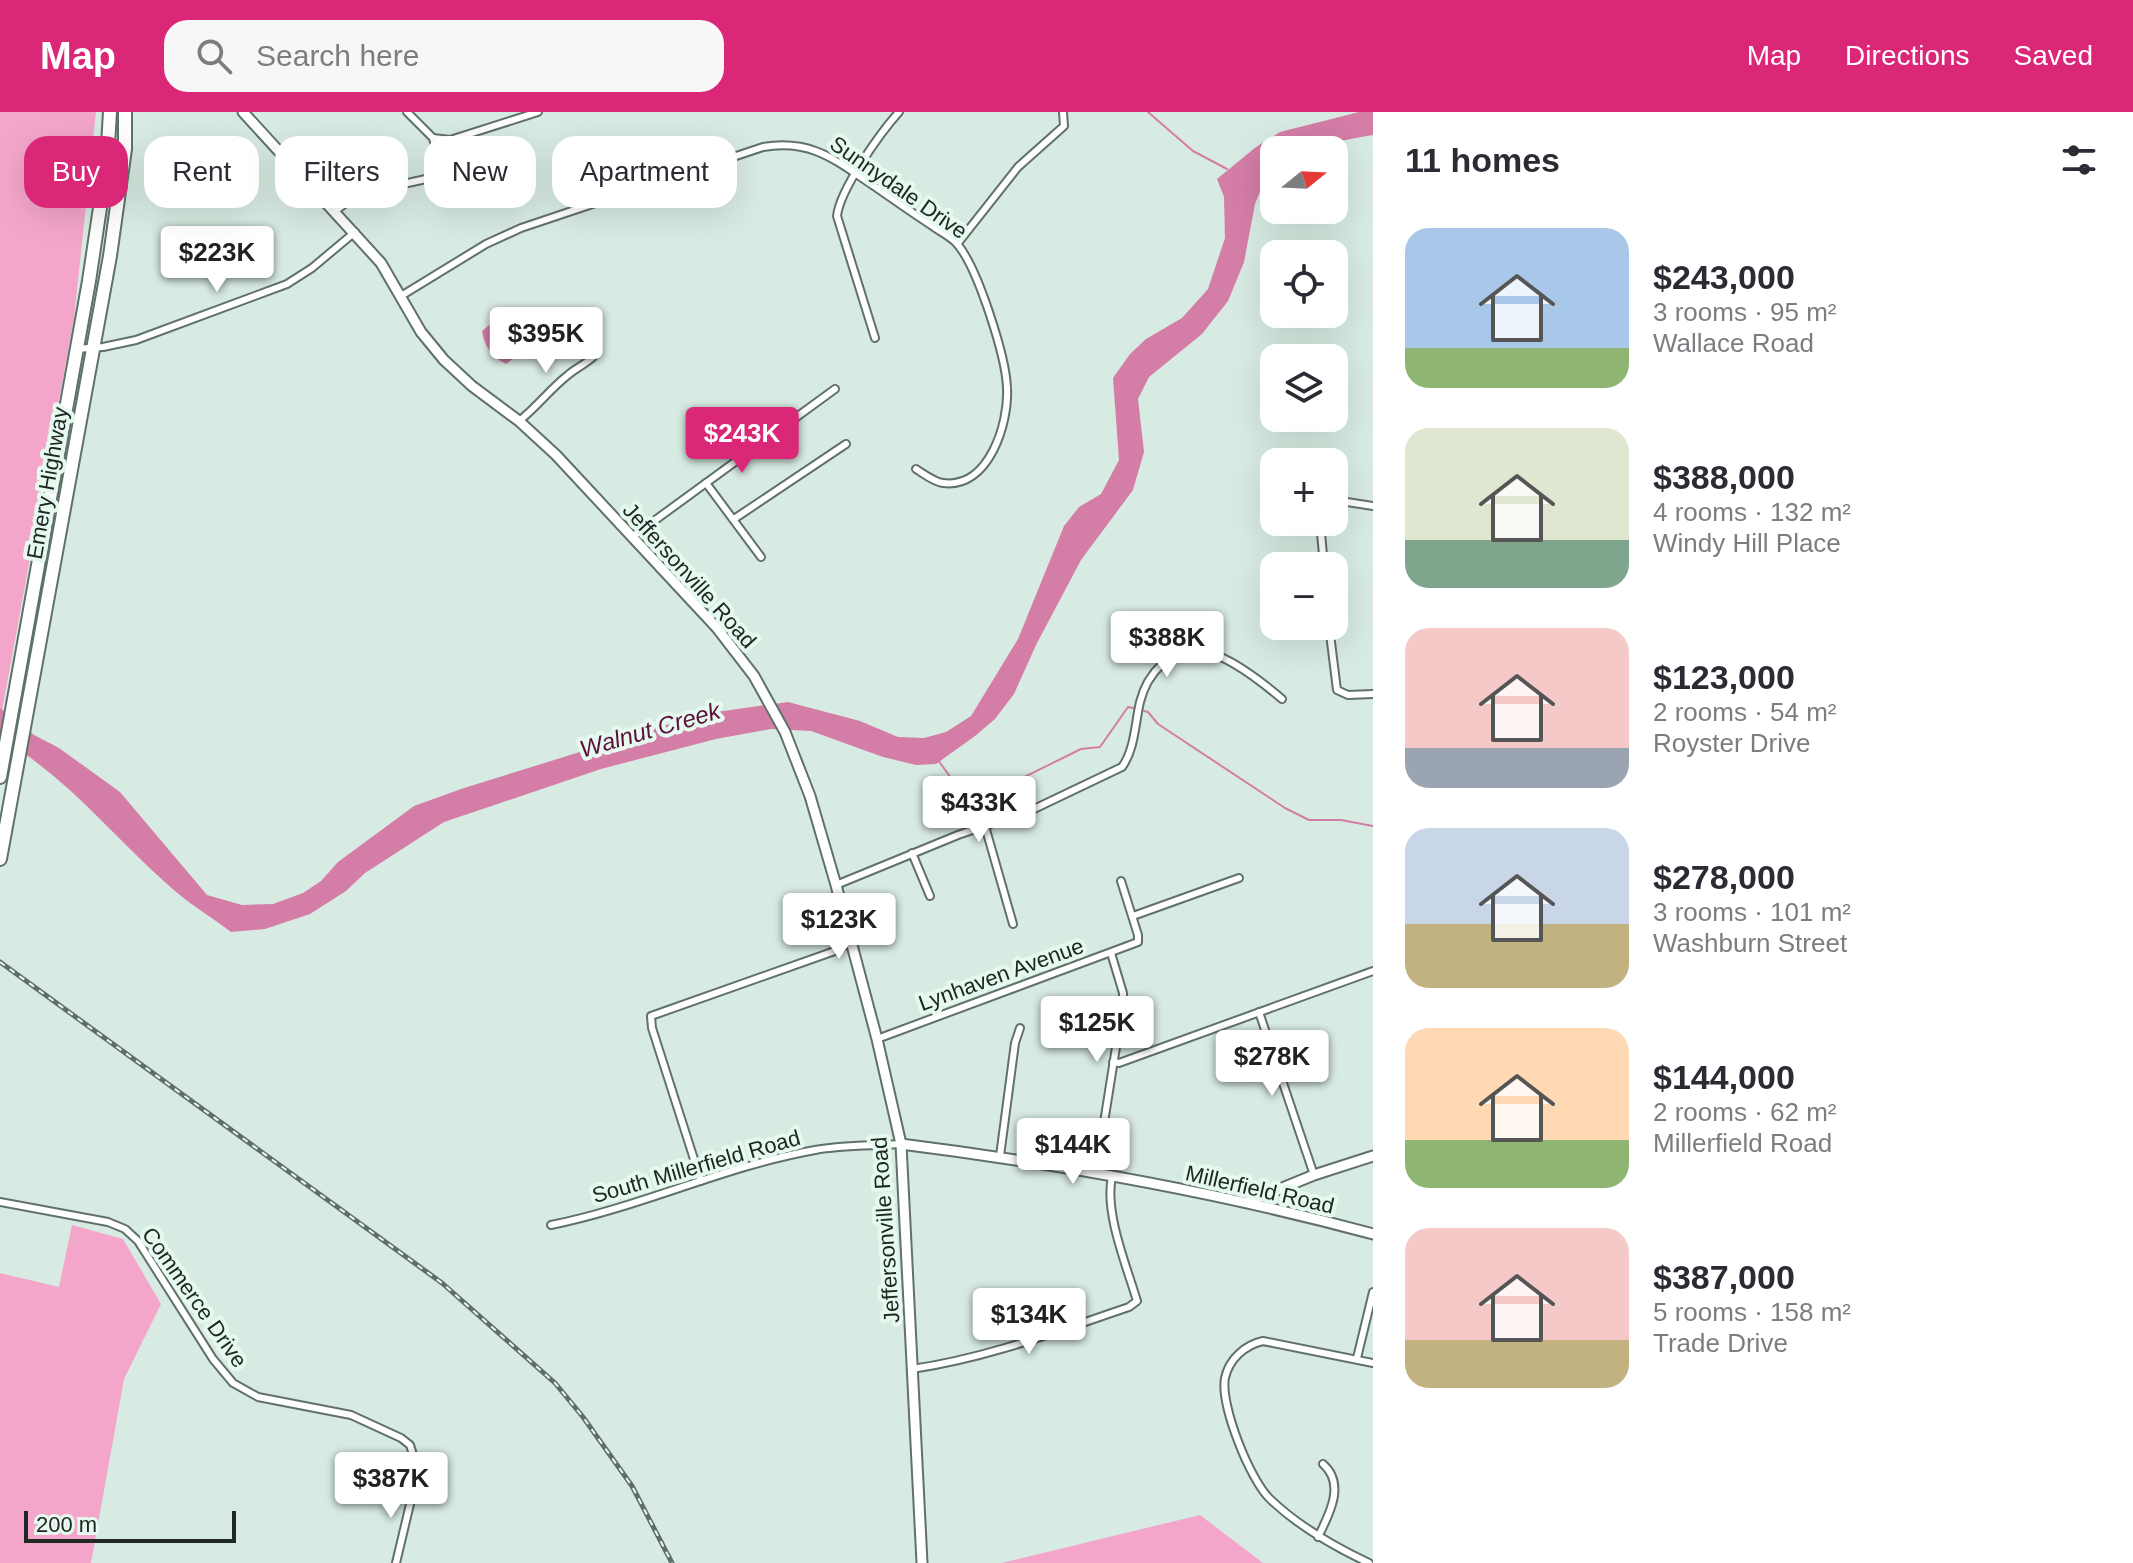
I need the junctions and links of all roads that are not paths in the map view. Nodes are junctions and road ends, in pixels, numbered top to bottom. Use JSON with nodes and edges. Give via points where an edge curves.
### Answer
{"nodes":[{"id":1,"x":110,"y":112,"type":"edge"},
{"id":2,"x":125,"y":112,"type":"edge"},
{"id":3,"x":243,"y":112,"type":"edge"},
{"id":4,"x":407,"y":112,"type":"edge"},
{"id":5,"x":538,"y":112,"type":"edge"},
{"id":6,"x":899,"y":112,"type":"edge"},
{"id":7,"x":1063,"y":112,"type":"edge"},
{"id":8,"x":431,"y":136,"type":"edge"},
{"id":9,"x":463,"y":136,"type":"edge"},
{"id":10,"x":856,"y":174,"type":"junction"},
{"id":11,"x":424,"y":179,"type":"edge"},
{"id":12,"x":335,"y":211,"type":"junction"},
{"id":13,"x":355,"y":232,"type":"junction"},
{"id":14,"x":958,"y":243,"type":"junction"},
{"id":15,"x":401,"y":296,"type":"junction"},
{"id":16,"x":875,"y":338,"type":"dead end"},
{"id":17,"x":93,"y":347,"type":"junction"},
{"id":18,"x":76,"y":349,"type":"junction"},
{"id":19,"x":594,"y":356,"type":"dead end"},
{"id":20,"x":835,"y":389,"type":"dead end"},
{"id":21,"x":519,"y":421,"type":"junction"},
{"id":22,"x":846,"y":444,"type":"dead end"},
{"id":23,"x":916,"y":469,"type":"dead end"},
{"id":24,"x":706,"y":483,"type":"junction"},
{"id":25,"x":1348,"y":502,"type":"edge"},
{"id":26,"x":1373,"y":506,"type":"edge"},
{"id":27,"x":734,"y":519,"type":"junction"},
{"id":28,"x":632,"y":537,"type":"junction"},
{"id":29,"x":761,"y":557,"type":"dead end"},
{"id":30,"x":1331,"y":640,"type":"edge"},
{"id":31,"x":1373,"y":694,"type":"edge"},
{"id":32,"x":1282,"y":699,"type":"dead end"},
{"id":33,"x":0,"y":777,"type":"edge"},
{"id":34,"x":985,"y":826,"type":"junction"},
{"id":35,"x":912,"y":853,"type":"junction"},
{"id":36,"x":0,"y":856,"type":"edge"},
{"id":37,"x":1239,"y":878,"type":"dead end"},
{"id":38,"x":1121,"y":881,"type":"dead end"},
{"id":39,"x":836,"y":885,"type":"junction"},
{"id":40,"x":930,"y":896,"type":"dead end"},
{"id":41,"x":1133,"y":916,"type":"junction"},
{"id":42,"x":1013,"y":924,"type":"dead end"},
{"id":43,"x":851,"y":942,"type":"junction"},
{"id":44,"x":1111,"y":953,"type":"junction"},
{"id":45,"x":1373,"y":971,"type":"edge"},
{"id":46,"x":1259,"y":1012,"type":"junction"},
{"id":47,"x":1020,"y":1028,"type":"dead end"},
{"id":48,"x":877,"y":1039,"type":"junction"},
{"id":49,"x":1113,"y":1062,"type":"junction"},
{"id":50,"x":901,"y":1144,"type":"junction"},
{"id":51,"x":1000,"y":1156,"type":"junction"},
{"id":52,"x":1373,"y":1156,"type":"edge"},
{"id":53,"x":1096,"y":1173,"type":"junction"},
{"id":54,"x":1314,"y":1175,"type":"junction"},
{"id":55,"x":1112,"y":1177,"type":"junction"},
{"id":56,"x":701,"y":1181,"type":"junction"},
{"id":57,"x":0,"y":1202,"type":"edge"},
{"id":58,"x":1248,"y":1202,"type":"junction"},
{"id":59,"x":551,"y":1225,"type":"dead end"},
{"id":60,"x":1373,"y":1234,"type":"edge"},
{"id":61,"x":1373,"y":1292,"type":"edge"},
{"id":62,"x":1357,"y":1358,"type":"junction"},
{"id":63,"x":1373,"y":1363,"type":"edge"},
{"id":64,"x":912,"y":1369,"type":"junction"},
{"id":65,"x":1323,"y":1464,"type":"dead end"},
{"id":66,"x":1318,"y":1537,"type":"junction"},
{"id":67,"x":396,"y":1563,"type":"edge"},
{"id":68,"x":922,"y":1563,"type":"edge"},
{"id":69,"x":1369,"y":1563,"type":"edge"}],
"edges":[{"from":1,"to":18,"type":"highway","name":"Emery Highway","via":[[106,172]]},
{"from":2,"to":17,"type":"highway","name":"Emery Highway","via":[[125,149]]},
{"from":3,"to":12,"type":"street","name":"Jeffersonville Road"},
{"from":4,"to":8,"type":"street"},
{"from":5,"to":9,"type":"street"},
{"from":6,"to":10,"type":"street"},
{"from":7,"to":14,"type":"street","via":[[1064,126],[1018,167]]},
{"from":10,"to":14,"type":"street","name":"Sunnydale Drive"},
{"from":10,"to":15,"type":"street","name":"Sunnydale Drive","via":[[809,147],[763,147],[504,235]]},
{"from":10,"to":16,"type":"street","via":[[837,216]]},
{"from":11,"to":12,"type":"street","via":[[358,194]]},
{"from":12,"to":13,"type":"street","name":"Jeffersonville Road"},
{"from":13,"to":15,"type":"street","name":"Jeffersonville Road"},
{"from":13,"to":17,"type":"street","via":[[287,284],[136,340]]},
{"from":14,"to":23,"type":"street","name":"Sunnydale Drive","via":[[975,274],[1004,368],[1002,430],[986,460],[957,483],[939,483]]},
{"from":15,"to":21,"type":"street","name":"Jeffersonville Road","via":[[444,360]]},
{"from":17,"to":18,"type":"street"},
{"from":17,"to":36,"type":"highway","name":"Emery Highway"},
{"from":18,"to":33,"type":"highway","name":"Emery Highway"},
{"from":19,"to":21,"type":"street"},
{"from":20,"to":24,"type":"street"},
{"from":21,"to":28,"type":"street","name":"Jeffersonville Road"},
{"from":22,"to":27,"type":"street"},
{"from":24,"to":27,"type":"street"},
{"from":24,"to":28,"type":"street"},
{"from":25,"to":26,"type":"street"},
{"from":27,"to":29,"type":"street"},
{"from":28,"to":39,"type":"street","name":"Jeffersonville Road","via":[[717,628],[757,680],[801,770]]},
{"from":30,"to":31,"type":"street","via":[[1337,690]]},
{"from":32,"to":34,"type":"street","via":[[1260,680],[1202,651],[1164,661],[1140,700],[1128,759],[1111,774]]},
{"from":34,"to":35,"type":"street"},
{"from":34,"to":42,"type":"street"},
{"from":35,"to":39,"type":"street"},
{"from":35,"to":40,"type":"street"},
{"from":37,"to":41,"type":"street"},
{"from":38,"to":41,"type":"street"},
{"from":39,"to":43,"type":"street","name":"Jeffersonville Road"},
{"from":41,"to":44,"type":"street","name":"Lynhaven Avenue","via":[[1138,942]]},
{"from":43,"to":48,"type":"street","name":"Jeffersonville Road"},
{"from":43,"to":56,"type":"street","via":[[651,1016]]},
{"from":44,"to":48,"type":"street","name":"Lynhaven Avenue"},
{"from":44,"to":49,"type":"street","via":[[1123,993]]},
{"from":45,"to":46,"type":"street"},
{"from":46,"to":49,"type":"street"},
{"from":46,"to":54,"type":"street"},
{"from":47,"to":51,"type":"street"},
{"from":48,"to":50,"type":"street","name":"Jeffersonville Road"},
{"from":49,"to":53,"type":"street"},
{"from":50,"to":51,"type":"street","name":"Millerfield Road"},
{"from":50,"to":56,"type":"street","name":"South Millerfield Road","via":[[818,1149]]},
{"from":50,"to":64,"type":"street","name":"Jeffersonville Road"},
{"from":51,"to":53,"type":"street","name":"Millerfield Road"},
{"from":52,"to":54,"type":"street"},
{"from":53,"to":55,"type":"street","name":"Millerfield Road"},
{"from":54,"to":58,"type":"street"},
{"from":55,"to":58,"type":"street","name":"Millerfield Road"},
{"from":55,"to":64,"type":"street","via":[[1117,1234],[1137,1301],[965,1360]]},
{"from":56,"to":59,"type":"street","name":"South Millerfield Road"},
{"from":57,"to":67,"type":"street","name":"Commerce Drive","via":[[125,1229],[233,1383],[258,1397],[342,1413],[410,1445],[415,1483]]},
{"from":58,"to":60,"type":"street","name":"Millerfield Road"},
{"from":61,"to":62,"type":"street"},
{"from":62,"to":63,"type":"street"},
{"from":62,"to":66,"type":"street","via":[[1263,1341],[1238,1354],[1225,1377],[1237,1439],[1253,1476],[1268,1498]]},
{"from":64,"to":68,"type":"street","name":"Jeffersonville Road"},
{"from":65,"to":66,"type":"street","via":[[1335,1487]]},
{"from":66,"to":69,"type":"street"}]}
